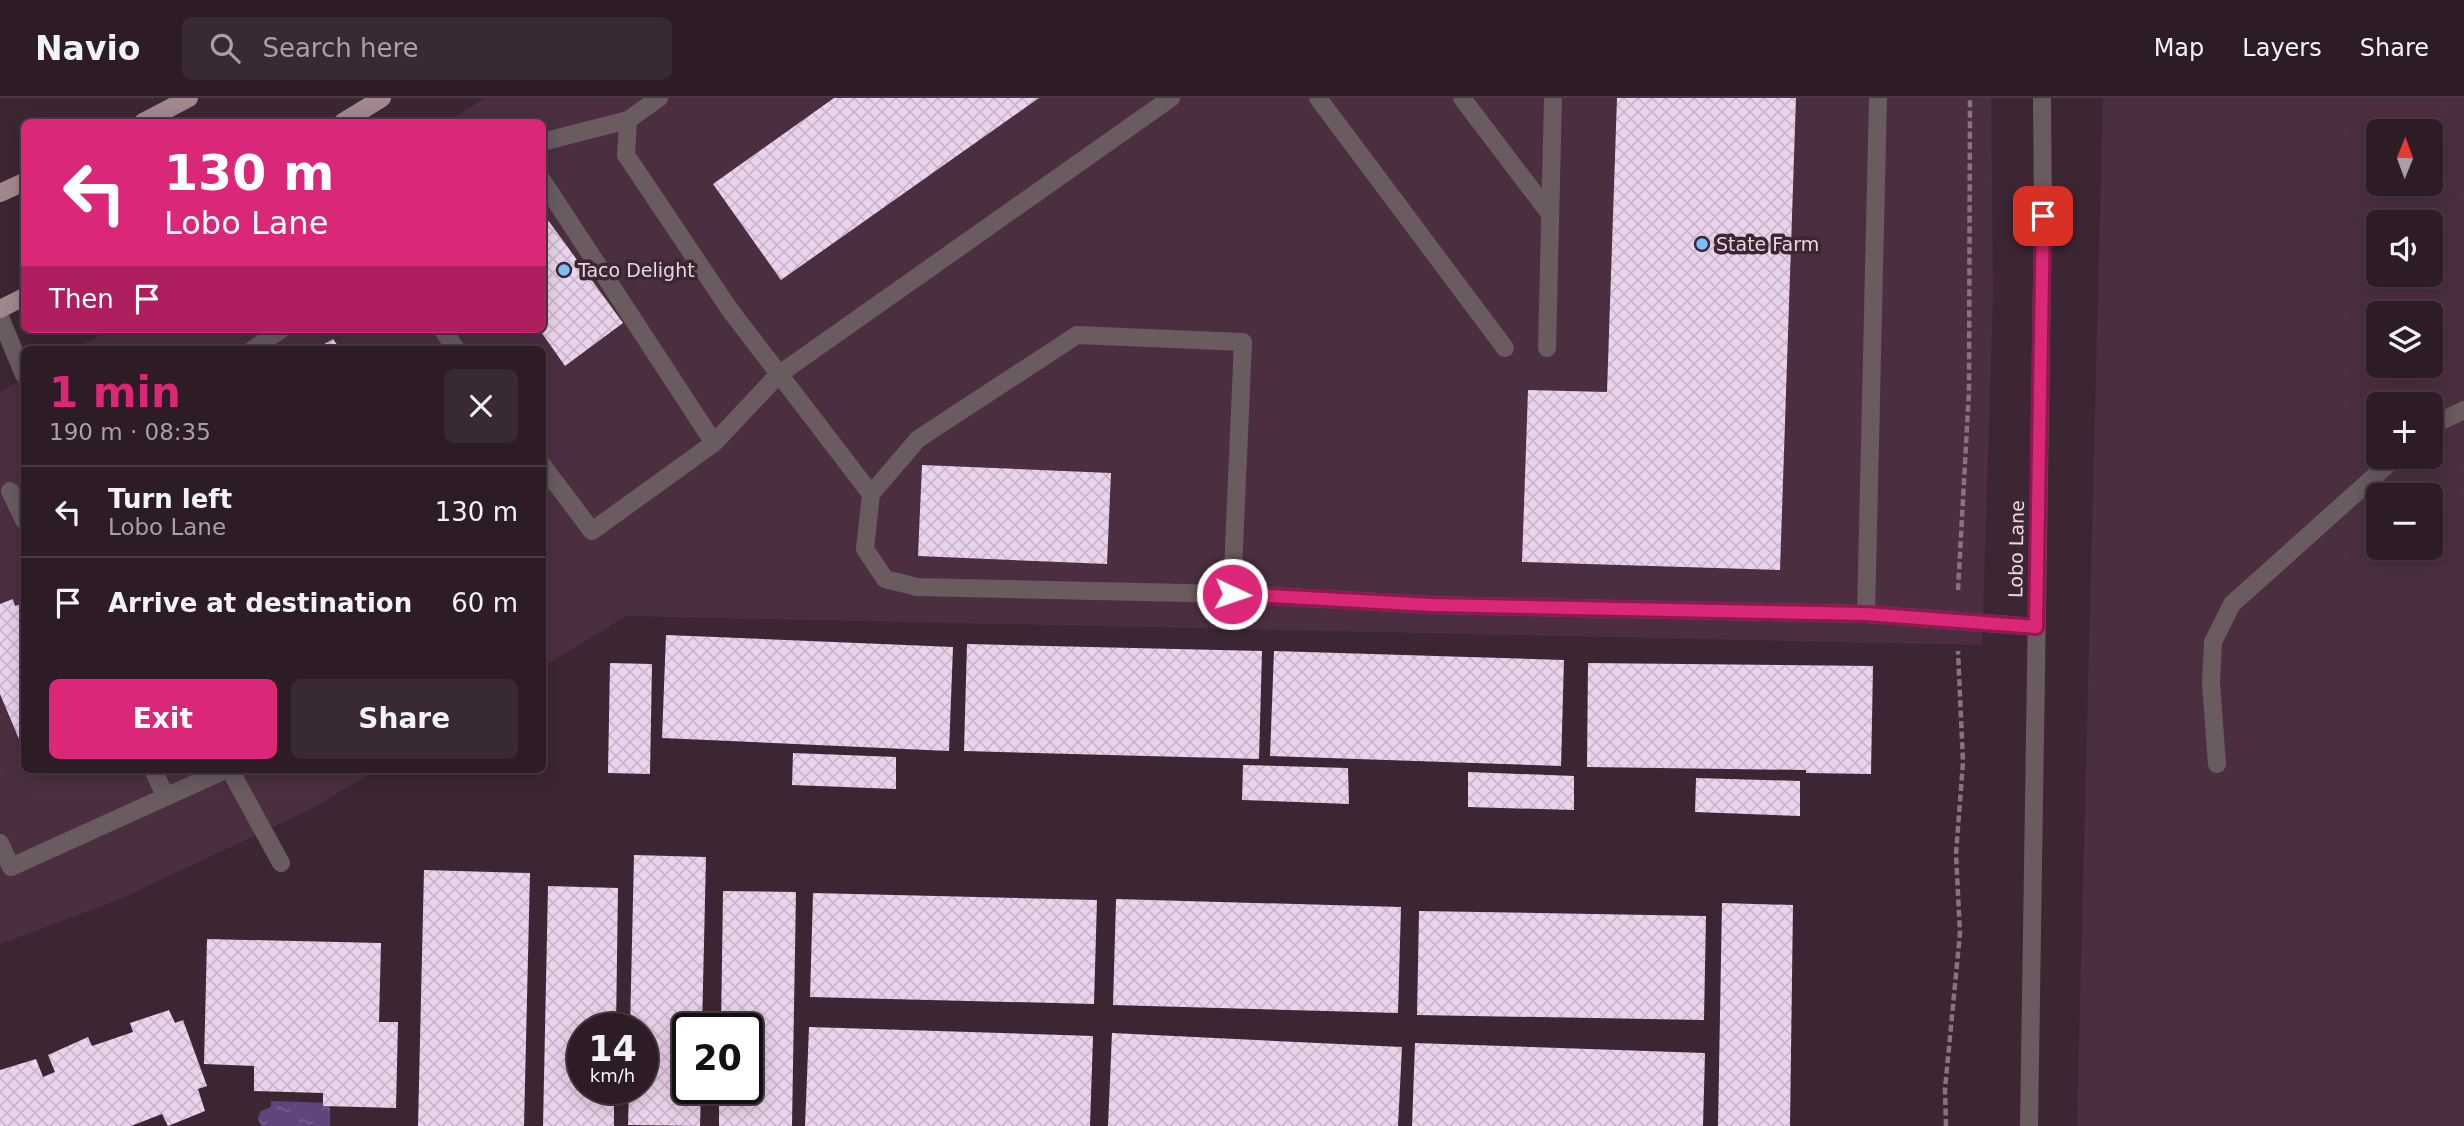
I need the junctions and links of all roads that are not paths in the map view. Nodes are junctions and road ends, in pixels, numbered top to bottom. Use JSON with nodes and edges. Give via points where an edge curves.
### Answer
{"nodes":[{"id":1,"x":188,"y":98,"type":"edge"},
{"id":2,"x":382,"y":98,"type":"edge"},
{"id":3,"x":659,"y":98,"type":"edge"},
{"id":4,"x":1171,"y":98,"type":"edge"},
{"id":5,"x":1318,"y":98,"type":"edge"},
{"id":6,"x":1462,"y":98,"type":"edge"},
{"id":7,"x":1553,"y":98,"type":"edge"},
{"id":8,"x":1878,"y":98,"type":"edge"},
{"id":9,"x":2042,"y":98,"type":"edge"},
{"id":10,"x":149,"y":119,"type":"edge"},
{"id":11,"x":348,"y":119,"type":"edge"},
{"id":12,"x":628,"y":120,"type":"junction"},
{"id":13,"x":546,"y":141,"type":"edge"},
{"id":14,"x":21,"y":182,"type":"edge"},
{"id":15,"x":546,"y":186,"type":"edge"},
{"id":16,"x":0,"y":193,"type":"edge"},
{"id":17,"x":1550,"y":214,"type":"junction"},
{"id":18,"x":21,"y":298,"type":"edge"},
{"id":19,"x":0,"y":309,"type":"edge"},
{"id":20,"x":0,"y":317,"type":"edge"},
{"id":21,"x":277,"y":333,"type":"edge"},
{"id":22,"x":262,"y":346,"type":"edge"},
{"id":23,"x":1504,"y":348,"type":"dead end"},
{"id":24,"x":1546,"y":348,"type":"dead end"},
{"id":25,"x":21,"y":368,"type":"edge"},
{"id":26,"x":778,"y":375,"type":"junction"},
{"id":27,"x":2464,"y":410,"type":"edge"},
{"id":28,"x":2443,"y":420,"type":"edge"},
{"id":29,"x":714,"y":443,"type":"junction"},
{"id":30,"x":2383,"y":469,"type":"edge"},
{"id":31,"x":546,"y":470,"type":"edge"},
{"id":32,"x":11,"y":490,"type":"edge"},
{"id":33,"x":871,"y":494,"type":"junction"},
{"id":34,"x":21,"y":513,"type":"edge"},
{"id":35,"x":1232,"y":594,"type":"junction"},
{"id":36,"x":1866,"y":614,"type":"junction"},
{"id":37,"x":2036,"y":627,"type":"junction"},
{"id":38,"x":2217,"y":764,"type":"dead end"},
{"id":39,"x":154,"y":773,"type":"edge"},
{"id":40,"x":221,"y":773,"type":"edge"},
{"id":41,"x":230,"y":773,"type":"edge"},
{"id":42,"x":166,"y":797,"type":"junction"},
{"id":43,"x":0,"y":843,"type":"edge"},
{"id":44,"x":281,"y":863,"type":"dead end"},
{"id":45,"x":2029,"y":1126,"type":"edge"}],
"edges":[{"from":1,"to":10,"type":"main road"},
{"from":2,"to":11,"type":"main road"},
{"from":3,"to":12,"type":"street"},
{"from":4,"to":26,"type":"street"},
{"from":5,"to":23,"type":"street"},
{"from":6,"to":17,"type":"street"},
{"from":7,"to":17,"type":"street"},
{"from":8,"to":36,"type":"street"},
{"from":9,"to":37,"type":"street","name":"Lobo Lane"},
{"from":12,"to":13,"type":"street"},
{"from":12,"to":26,"type":"street","via":[[626,155]]},
{"from":14,"to":16,"type":"main road"},
{"from":15,"to":29,"type":"street"},
{"from":17,"to":24,"type":"street"},
{"from":18,"to":19,"type":"main road"},
{"from":20,"to":25,"type":"street"},
{"from":21,"to":22,"type":"street"},
{"from":26,"to":29,"type":"street"},
{"from":26,"to":33,"type":"street"},
{"from":27,"to":28,"type":"street"},
{"from":29,"to":31,"type":"street","via":[[592,531]]},
{"from":30,"to":38,"type":"street","via":[[2232,604],[2213,642]]},
{"from":32,"to":34,"type":"street"},
{"from":33,"to":35,"type":"street","via":[[865,549],[885,579],[917,587]]},
{"from":33,"to":35,"type":"street","via":[[918,439],[1077,335],[1243,342]]},
{"from":35,"to":36,"type":"street","via":[[1432,605]]},
{"from":36,"to":37,"type":"street"},
{"from":37,"to":45,"type":"street","name":"Lobo Lane"},
{"from":39,"to":42,"type":"street"},
{"from":40,"to":42,"type":"street"},
{"from":41,"to":44,"type":"street"},
{"from":42,"to":43,"type":"street","via":[[12,867]]}]}
